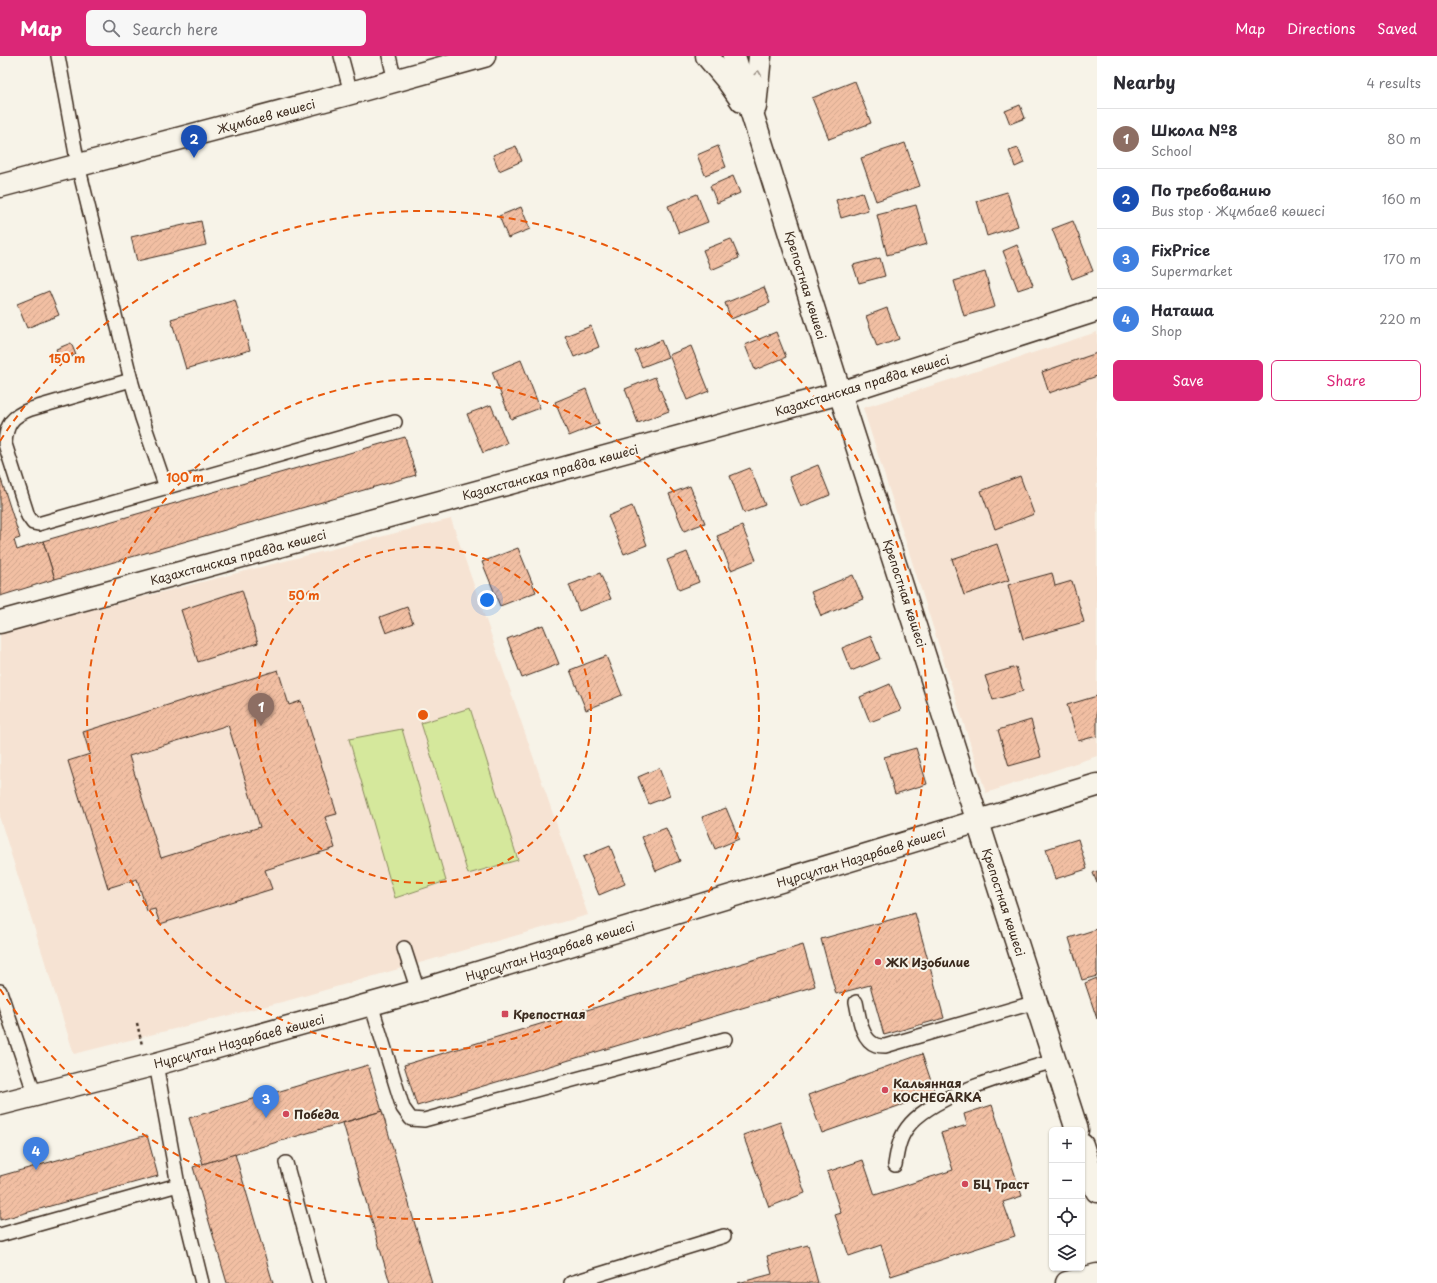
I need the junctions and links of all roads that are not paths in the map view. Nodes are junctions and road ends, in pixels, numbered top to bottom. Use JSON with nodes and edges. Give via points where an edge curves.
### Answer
{"nodes":[{"id":1,"x":58,"y":56,"type":"edge"},
{"id":2,"x":340,"y":56,"type":"edge"},
{"id":3,"x":389,"y":56,"type":"edge"},
{"id":4,"x":484,"y":56,"type":"edge"},
{"id":5,"x":707,"y":56,"type":"edge"},
{"id":6,"x":734,"y":56,"type":"edge"},
{"id":7,"x":760,"y":56,"type":"edge"},
{"id":8,"x":395,"y":81,"type":"junction"},
{"id":9,"x":351,"y":94,"type":"junction"},
{"id":10,"x":754,"y":118,"type":"junction"},
{"id":11,"x":78,"y":165,"type":"junction"},
{"id":12,"x":0,"y":186,"type":"edge"},
{"id":13,"x":1097,"y":310,"type":"edge"},
{"id":14,"x":131,"y":380,"type":"junction"},
{"id":15,"x":840,"y":393,"type":"junction"},
{"id":16,"x":395,"y":422,"type":"dead end"},
{"id":17,"x":166,"y":488,"type":"junction"},
{"id":18,"x":0,"y":622,"type":"edge"},
{"id":19,"x":1097,"y":785,"type":"edge"},
{"id":20,"x":979,"y":822,"type":"junction"},
{"id":21,"x":404,"y":948,"type":"dead end"},
{"id":22,"x":0,"y":991,"type":"edge"},
{"id":23,"x":418,"y":991,"type":"junction"},
{"id":24,"x":856,"y":1002,"type":"dead end"},
{"id":25,"x":1036,"y":1002,"type":"junction"},
{"id":26,"x":371,"y":1004,"type":"junction"},
{"id":27,"x":725,"y":1039,"type":"dead end"},
{"id":28,"x":1054,"y":1061,"type":"junction"},
{"id":29,"x":156,"y":1064,"type":"junction"},
{"id":30,"x":36,"y":1095,"type":"junction"},
{"id":31,"x":0,"y":1104,"type":"edge"},
{"id":32,"x":1076,"y":1127,"type":"edge"},
{"id":33,"x":1085,"y":1154,"type":"edge"},
{"id":34,"x":286,"y":1163,"type":"dead end"},
{"id":35,"x":895,"y":1165,"type":"dead end"},
{"id":36,"x":178,"y":1184,"type":"junction"},
{"id":37,"x":1097,"y":1191,"type":"edge"},
{"id":38,"x":0,"y":1235,"type":"edge"},
{"id":39,"x":724,"y":1236,"type":"dead end"},
{"id":40,"x":1097,"y":1275,"type":"edge"},
{"id":41,"x":202,"y":1283,"type":"edge"},
{"id":42,"x":319,"y":1283,"type":"edge"},
{"id":43,"x":571,"y":1283,"type":"edge"},
{"id":44,"x":1067,"y":1283,"type":"edge"}],
"edges":[{"from":1,"to":11,"type":"lane"},
{"from":2,"to":9,"type":"lane"},
{"from":3,"to":8,"type":"lane"},
{"from":4,"to":8,"type":"street","name":"Жұмбаев көшесі"},
{"from":5,"to":10,"type":"street"},
{"from":6,"to":10,"type":"street","name":"Крепостная көшесі"},
{"from":10,"to":7,"type":"street","one_way":true},
{"from":8,"to":9,"type":"street","name":"Жұмбаев көшесі"},
{"from":9,"to":11,"type":"street","name":"Жұмбаев көшесі"},
{"from":10,"to":15,"type":"street","name":"Крепостная көшесі"},
{"from":11,"to":12,"type":"street","name":"Жұмбаев көшесі"},
{"from":11,"to":14,"type":"lane"},
{"from":13,"to":15,"type":"street","name":"Казахстанская правда көшесі"},
{"from":14,"to":17,"type":"lane"},
{"from":14,"to":17,"type":"lane","via":[[31,409],[13,419],[5,435],[5,444],[28,516],[33,523],[38,524]]},
{"from":15,"to":18,"type":"street","name":"Казахстанская правда көшесі"},
{"from":15,"to":20,"type":"street","name":"Крепостная көшесі"},
{"from":16,"to":17,"type":"lane"},
{"from":19,"to":20,"type":"street","name":"Нұрсұлтан Назарбаев көшесі"},
{"from":20,"to":23,"type":"street","name":"Нұрсұлтан Назарбаев көшесі"},
{"from":20,"to":25,"type":"street","name":"Крепостная көшесі"},
{"from":21,"to":23,"type":"lane"},
{"from":22,"to":30,"type":"lane"},
{"from":23,"to":26,"type":"street","name":"Нұрсұлтан Назарбаев көшесі"},
{"from":24,"to":25,"type":"lane","via":[[868,1040],[876,1045],[886,1046]]},
{"from":25,"to":28,"type":"street","name":"Крепостная көшесі"},
{"from":26,"to":27,"type":"lane","via":[[403,1108],[411,1119],[424,1120]]},
{"from":26,"to":29,"type":"street","name":"Нұрсұлтан Назарбаев көшесі"},
{"from":28,"to":32,"type":"street","name":"Крепостная көшесі"},
{"from":28,"to":35,"type":"lane","via":[[972,1088],[925,1111],[905,1129]]},
{"from":29,"to":30,"type":"street","name":"Нұрсұлтан Назарбаев көшесі"},
{"from":29,"to":36,"type":"lane"},
{"from":30,"to":31,"type":"street","name":"Нұрсұлтан Назарбаев көшесі"},
{"from":33,"to":37,"type":"street"},
{"from":34,"to":42,"type":"lane"},
{"from":36,"to":38,"type":"lane"},
{"from":36,"to":41,"type":"lane"},
{"from":39,"to":43,"type":"lane"},
{"from":40,"to":44,"type":"street"}]}
